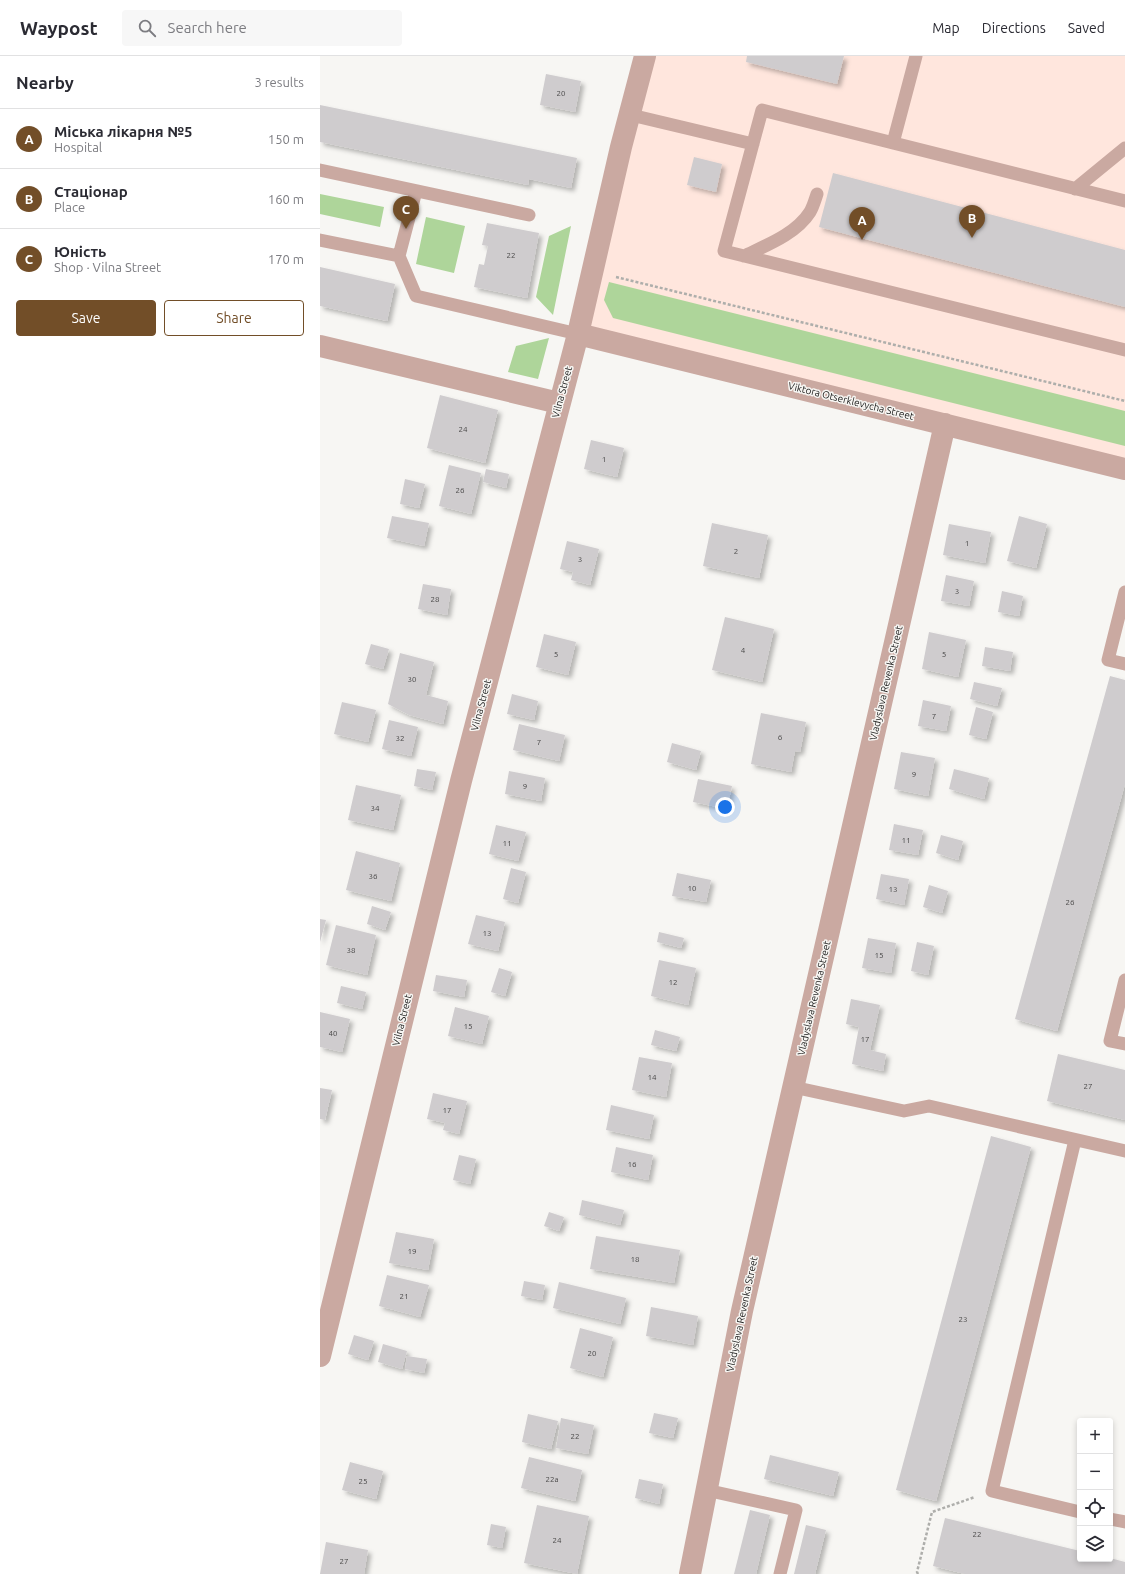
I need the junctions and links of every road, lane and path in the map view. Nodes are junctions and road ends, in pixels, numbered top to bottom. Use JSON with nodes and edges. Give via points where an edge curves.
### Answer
{"nodes":[{"id":1,"x":645,"y":56,"type":"edge"},
{"id":2,"x":916,"y":56,"type":"edge"},
{"id":3,"x":631,"y":115,"type":"junction"},
{"id":4,"x":893,"y":143,"type":"junction"},
{"id":5,"x":753,"y":144,"type":"junction"},
{"id":6,"x":1125,"y":148,"type":"edge"},
{"id":7,"x":320,"y":170,"type":"edge"},
{"id":8,"x":1076,"y":189,"type":"junction"},
{"id":9,"x":416,"y":191,"type":"junction"},
{"id":10,"x":818,"y":194,"type":"dead end"},
{"id":11,"x":1125,"y":201,"type":"edge"},
{"id":12,"x":529,"y":215,"type":"dead end"},
{"id":13,"x":320,"y":240,"type":"edge"},
{"id":14,"x":399,"y":256,"type":"junction"},
{"id":15,"x":744,"y":256,"type":"junction"},
{"id":16,"x":578,"y":334,"type":"junction"},
{"id":17,"x":320,"y":346,"type":"edge"},
{"id":18,"x":1125,"y":350,"type":"edge"},
{"id":19,"x":559,"y":403,"type":"junction"},
{"id":20,"x":945,"y":424,"type":"junction"},
{"id":21,"x":1125,"y":469,"type":"edge"},
{"id":22,"x":1125,"y":592,"type":"edge"},
{"id":23,"x":1125,"y":664,"type":"edge"},
{"id":24,"x":1125,"y":980,"type":"edge"},
{"id":25,"x":1125,"y":1044,"type":"edge"},
{"id":26,"x":793,"y":1087,"type":"junction"},
{"id":27,"x":1075,"y":1140,"type":"junction"},
{"id":28,"x":1125,"y":1152,"type":"edge"},
{"id":29,"x":320,"y":1356,"type":"edge"},
{"id":30,"x":706,"y":1490,"type":"junction"},
{"id":31,"x":992,"y":1491,"type":"junction"},
{"id":32,"x":1077,"y":1511,"type":"edge"},
{"id":33,"x":1113,"y":1520,"type":"edge"},
{"id":34,"x":1125,"y":1522,"type":"edge"},
{"id":35,"x":690,"y":1574,"type":"edge"},
{"id":36,"x":780,"y":1574,"type":"edge"},
{"id":37,"x":918,"y":1574,"type":"edge"}],
"edges":[{"from":1,"to":3,"type":"street","name":"Vilna Street"},
{"from":2,"to":4,"type":"lane"},
{"from":3,"to":5,"type":"lane"},
{"from":3,"to":16,"type":"street","name":"Vilna Street","via":[[621,147]]},
{"from":4,"to":5,"type":"lane","via":[[762,110]]},
{"from":4,"to":8,"type":"lane"},
{"from":5,"to":15,"type":"lane","via":[[724,251]]},
{"from":6,"to":8,"type":"lane"},
{"from":7,"to":9,"type":"lane"},
{"from":8,"to":11,"type":"lane"},
{"from":9,"to":12,"type":"lane"},
{"from":9,"to":14,"type":"lane"},
{"from":10,"to":15,"type":"lane","via":[[810,212],[796,227]]},
{"from":13,"to":14,"type":"lane"},
{"from":14,"to":16,"type":"lane","via":[[416,296]]},
{"from":15,"to":18,"type":"lane"},
{"from":16,"to":19,"type":"street","name":"Vilna Street"},
{"from":16,"to":20,"type":"street","name":"Viktora Otserklevycha Street"},
{"from":17,"to":19,"type":"street"},
{"from":19,"to":29,"type":"street","name":"Vilna Street","via":[[461,781]]},
{"from":20,"to":21,"type":"street","name":"Viktora Otserklevycha Street"},
{"from":20,"to":26,"type":"street","name":"Vladyslava Revenka Street"},
{"from":22,"to":23,"type":"lane","via":[[1108,660]]},
{"from":24,"to":25,"type":"lane","via":[[1110,1040]]},
{"from":26,"to":27,"type":"lane","via":[[904,1111],[929,1106]]},
{"from":26,"to":30,"type":"street","name":"Vladyslava Revenka Street","via":[[742,1311]]},
{"from":27,"to":28,"type":"lane"},
{"from":27,"to":31,"type":"lane"},
{"from":30,"to":35,"type":"street","name":"Vladyslava Revenka Street"},
{"from":30,"to":36,"type":"lane","via":[[796,1510]]},
{"from":31,"to":32,"type":"lane"},
{"from":31,"to":37,"type":"path","via":[[932,1512]]},
{"from":33,"to":34,"type":"lane"}]}
